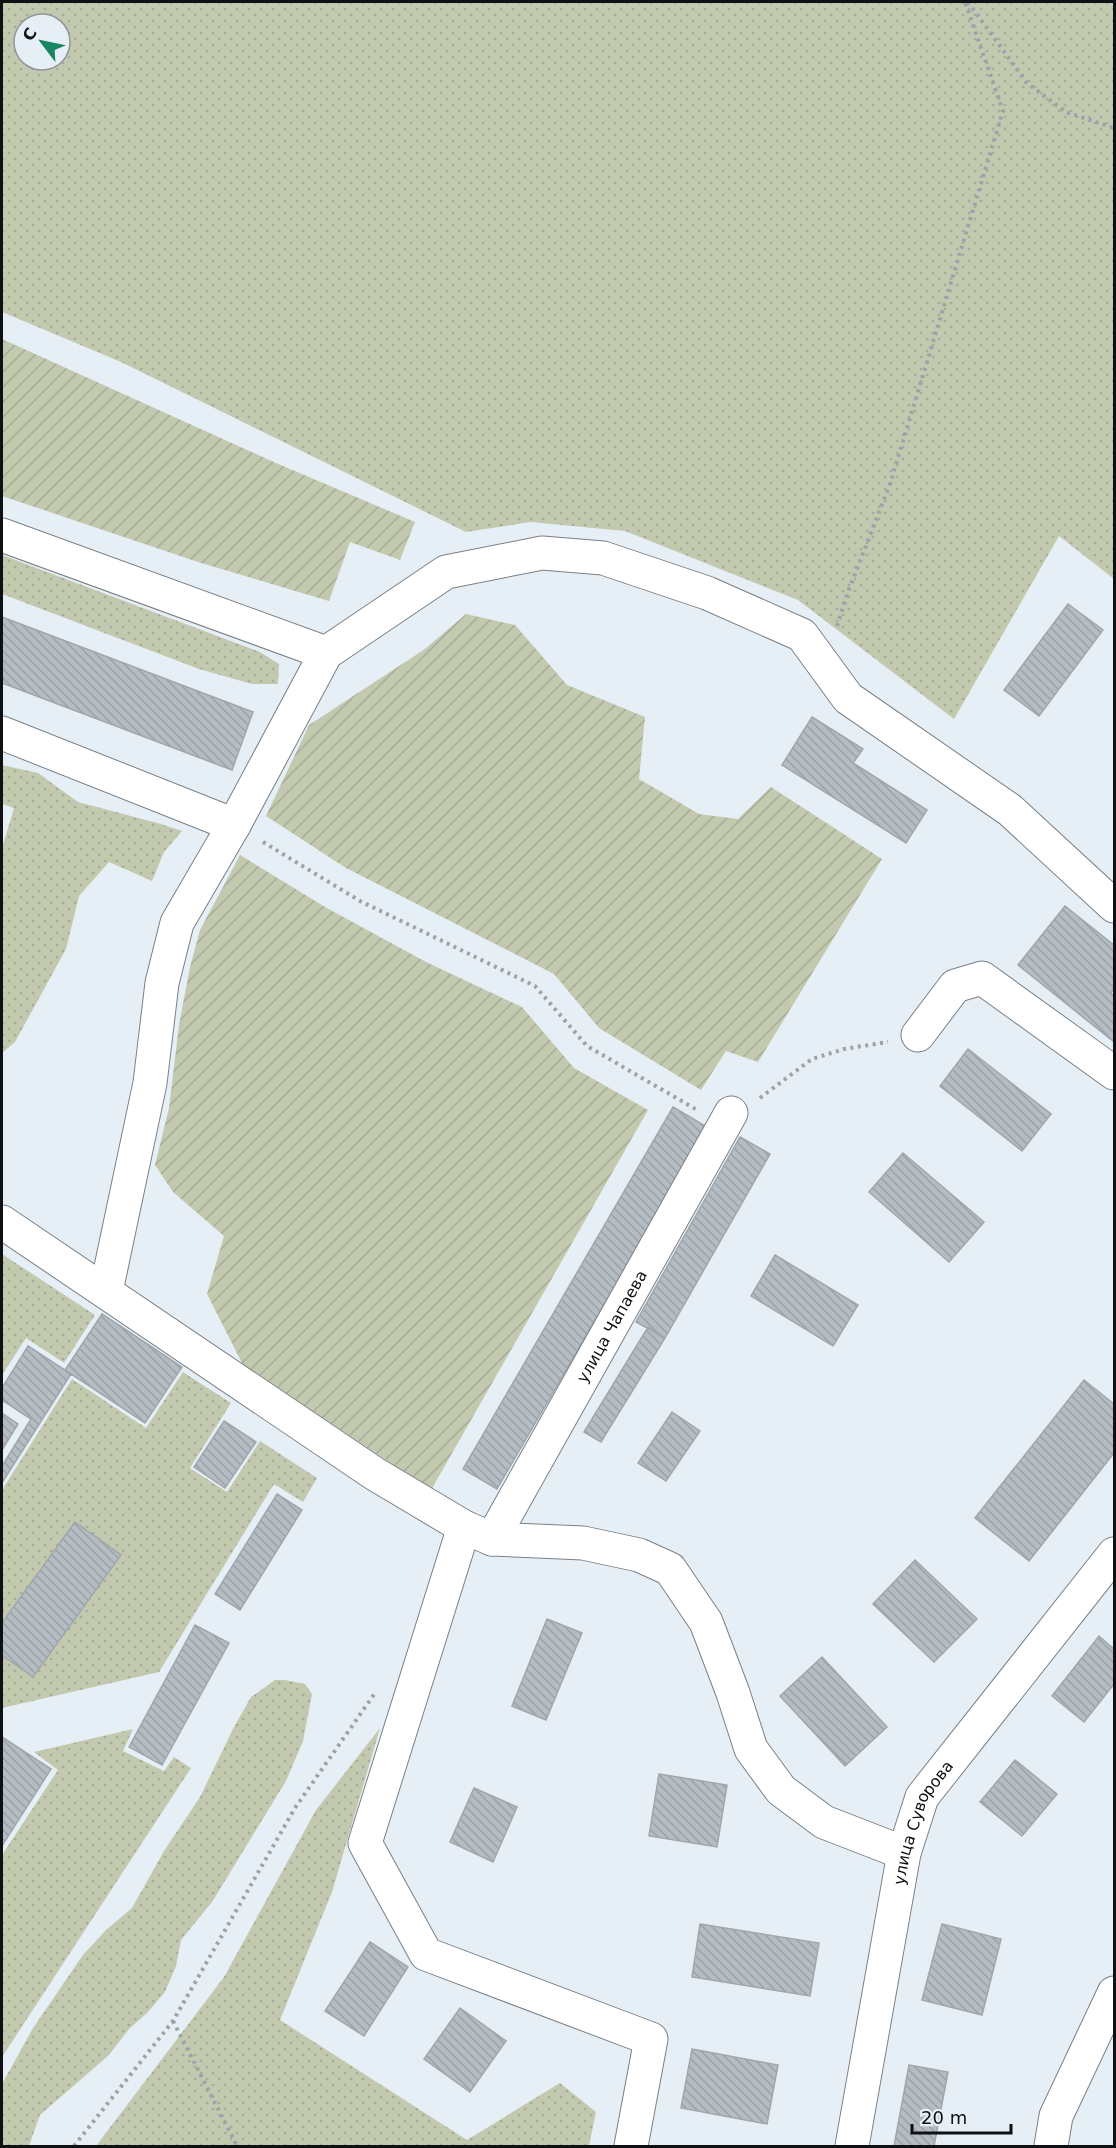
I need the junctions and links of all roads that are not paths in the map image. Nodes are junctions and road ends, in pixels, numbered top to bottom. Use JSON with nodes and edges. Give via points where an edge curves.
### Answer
{"nodes":[{"id":1,"x":2,"y":535,"type":"edge"},
{"id":2,"x":326,"y":653,"type":"junction"},
{"id":3,"x":2,"y":733,"type":"edge"},
{"id":4,"x":234,"y":825,"type":"junction"},
{"id":5,"x":1114,"y":906,"type":"edge"},
{"id":6,"x":918,"y":1035,"type":"road end"},
{"id":7,"x":1114,"y":1073,"type":"edge"},
{"id":8,"x":728,"y":1119,"type":"road end"},
{"id":9,"x":2,"y":1222,"type":"edge"},
{"id":10,"x":106,"y":1291,"type":"junction"},
{"id":11,"x":478,"y":1533,"type":"junction"},
{"id":12,"x":1108,"y":1574,"type":"edge"},
{"id":13,"x":904,"y":1852,"type":"junction"},
{"id":14,"x":1114,"y":1993,"type":"edge"},
{"id":15,"x":631,"y":2146,"type":"edge"},
{"id":16,"x":852,"y":2146,"type":"edge"},
{"id":17,"x":1052,"y":2146,"type":"edge"}],
"edges":[{"from":1,"to":2,"type":"street"},
{"from":2,"to":4,"type":"street"},
{"from":2,"to":5,"type":"street","via":[[446,572],[543,553],[603,558],[707,593],[802,635],[848,698],[1010,810]]},
{"from":3,"to":4,"type":"street"},
{"from":4,"to":10,"type":"street","via":[[177,923],[162,983],[150,1083]]},
{"from":6,"to":7,"type":"street","via":[[955,986],[982,978]]},
{"from":8,"to":11,"type":"street","name":"улица Чапаева"},
{"from":9,"to":10,"type":"street"},
{"from":10,"to":11,"type":"street","via":[[375,1474]]},
{"from":11,"to":13,"type":"street","via":[[583,1543],[639,1555],[670,1569],[706,1622],[751,1749],[781,1790],[824,1822]]},
{"from":11,"to":15,"type":"street","name":"улица Чапаева","via":[[365,1843],[426,1954],[651,2039]]},
{"from":12,"to":13,"type":"street","name":"улица Суворова","via":[[922,1797]]},
{"from":13,"to":16,"type":"street","name":"улица Суворова"},
{"from":14,"to":17,"type":"street","via":[[1056,2116]]}]}
